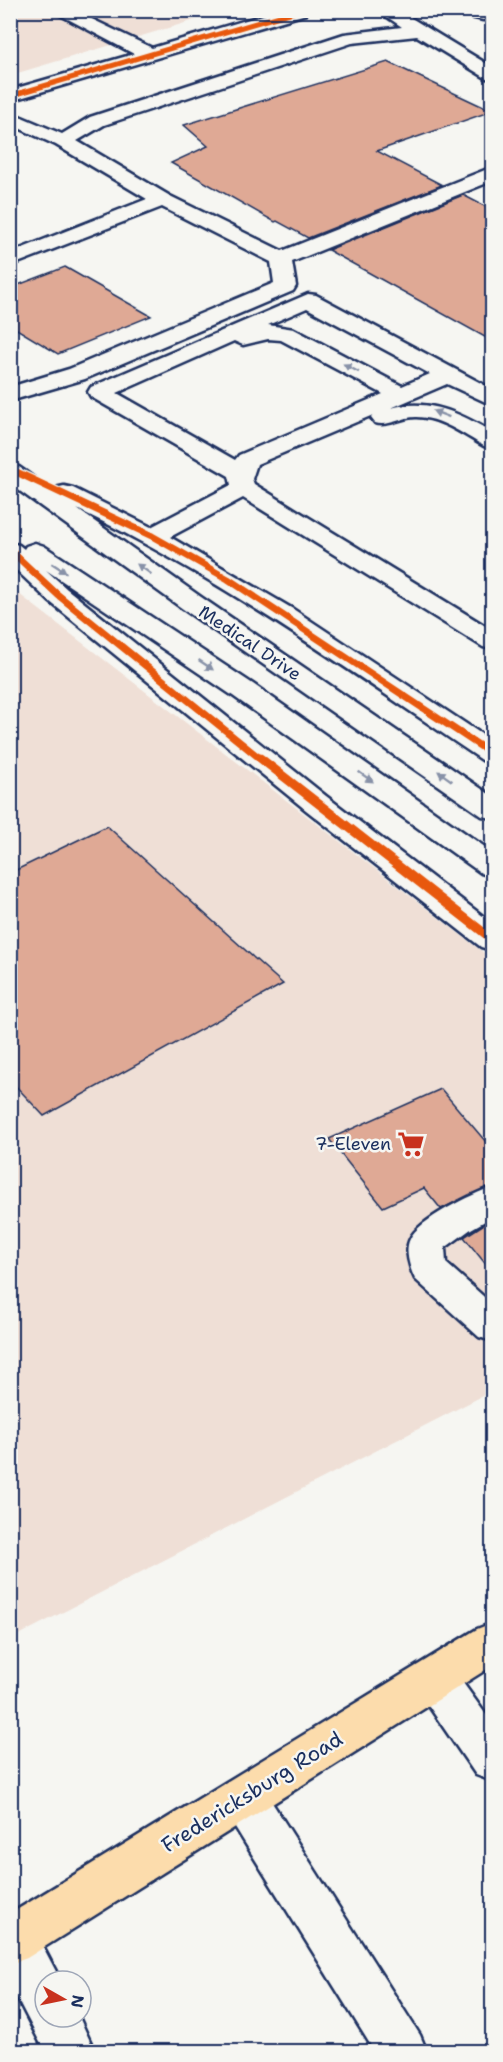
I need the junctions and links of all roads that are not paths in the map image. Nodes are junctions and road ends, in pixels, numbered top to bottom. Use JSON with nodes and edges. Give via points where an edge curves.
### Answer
{"nodes":[{"id":1,"x":59,"y":10,"type":"edge"},
{"id":2,"x":300,"y":10,"type":"edge"},
{"id":3,"x":385,"y":10,"type":"edge"},
{"id":4,"x":464,"y":10,"type":"edge"},
{"id":5,"x":492,"y":13,"type":"edge"},
{"id":6,"x":417,"y":32,"type":"junction"},
{"id":7,"x":149,"y":54,"type":"junction"},
{"id":8,"x":492,"y":74,"type":"edge"},
{"id":9,"x":10,"y":96,"type":"edge"},
{"id":10,"x":10,"y":117,"type":"edge"},
{"id":11,"x":63,"y":141,"type":"junction"},
{"id":12,"x":492,"y":174,"type":"edge"},
{"id":13,"x":163,"y":200,"type":"junction"},
{"id":14,"x":281,"y":259,"type":"junction"},
{"id":15,"x":10,"y":260,"type":"edge"},
{"id":16,"x":10,"y":371,"type":"edge"},
{"id":17,"x":448,"y":375,"type":"junction"},
{"id":18,"x":126,"y":380,"type":"junction"},
{"id":19,"x":35,"y":387,"type":"junction"},
{"id":20,"x":10,"y":394,"type":"edge"},
{"id":21,"x":402,"y":395,"type":"junction"},
{"id":22,"x":492,"y":398,"type":"edge"},
{"id":23,"x":492,"y":441,"type":"edge"},
{"id":24,"x":10,"y":471,"type":"edge"},
{"id":25,"x":242,"y":480,"type":"junction"},
{"id":26,"x":10,"y":536,"type":"edge"},
{"id":27,"x":152,"y":536,"type":"junction"},
{"id":28,"x":15,"y":560,"type":"edge"},
{"id":29,"x":492,"y":641,"type":"edge"},
{"id":30,"x":491,"y":751,"type":"edge"},
{"id":31,"x":492,"y":809,"type":"edge"},
{"id":32,"x":492,"y":866,"type":"edge"},
{"id":33,"x":492,"y":939,"type":"edge"},
{"id":34,"x":492,"y":1201,"type":"edge"},
{"id":35,"x":492,"y":1326,"type":"edge"},
{"id":36,"x":492,"y":1643,"type":"edge"},
{"id":37,"x":435,"y":1679,"type":"junction"},
{"id":38,"x":492,"y":1760,"type":"edge"},
{"id":39,"x":243,"y":1798,"type":"junction"},
{"id":40,"x":12,"y":1940,"type":"edge"},
{"id":41,"x":33,"y":1979,"type":"edge"},
{"id":42,"x":59,"y":2029,"type":"edge"},
{"id":43,"x":71,"y":2052,"type":"edge"},
{"id":44,"x":403,"y":2052,"type":"edge"}],
"edges":[{"from":1,"to":7,"type":"street"},
{"from":2,"to":7,"type":"street"},
{"from":3,"to":6,"type":"street"},
{"from":4,"to":5,"type":"street"},
{"from":6,"to":8,"type":"street"},
{"from":6,"to":11,"type":"street","via":[[350,38],[97,121]]},
{"from":7,"to":9,"type":"street"},
{"from":10,"to":11,"type":"street"},
{"from":11,"to":13,"type":"street"},
{"from":12,"to":14,"type":"street"},
{"from":13,"to":14,"type":"street"},
{"from":13,"to":15,"type":"street"},
{"from":14,"to":19,"type":"street","via":[[285,286],[77,374]]},
{"from":16,"to":19,"type":"street"},
{"from":17,"to":18,"type":"street","via":[[308,300]]},
{"from":17,"to":21,"type":"street"},
{"from":17,"to":22,"type":"street"},
{"from":21,"to":18,"type":"street","one_way":true,"via":[[286,334],[268,332],[253,334],[152,377]]},
{"from":18,"to":25,"type":"street","via":[[99,392]]},
{"from":19,"to":20,"type":"street"},
{"from":21,"to":25,"type":"street","via":[[247,460]]},
{"from":23,"to":25,"type":"street","one_way":true,"via":[[451,418],[425,409],[396,412]]},
{"from":24,"to":27,"type":"street"},
{"from":31,"to":24,"type":"street","name":"Medical Drive","one_way":true,"via":[[192,603]]},
{"from":25,"to":27,"type":"street"},
{"from":25,"to":29,"type":"street"},
{"from":26,"to":32,"type":"street","one_way":true,"via":[[243,690]]},
{"from":27,"to":30,"type":"street","via":[[228,579]]},
{"from":28,"to":33,"type":"street","via":[[316,803]]},
{"from":34,"to":35,"type":"street","via":[[426,1242],[428,1269]]},
{"from":36,"to":37,"type":"main road","name":"Fredericksburg Road"},
{"from":37,"to":38,"type":"street"},
{"from":37,"to":39,"type":"main road","name":"Fredericksburg Road"},
{"from":39,"to":40,"type":"main road","name":"Fredericksburg Road"},
{"from":39,"to":44,"type":"street"},
{"from":40,"to":41,"type":"street"},
{"from":42,"to":43,"type":"street"}]}
